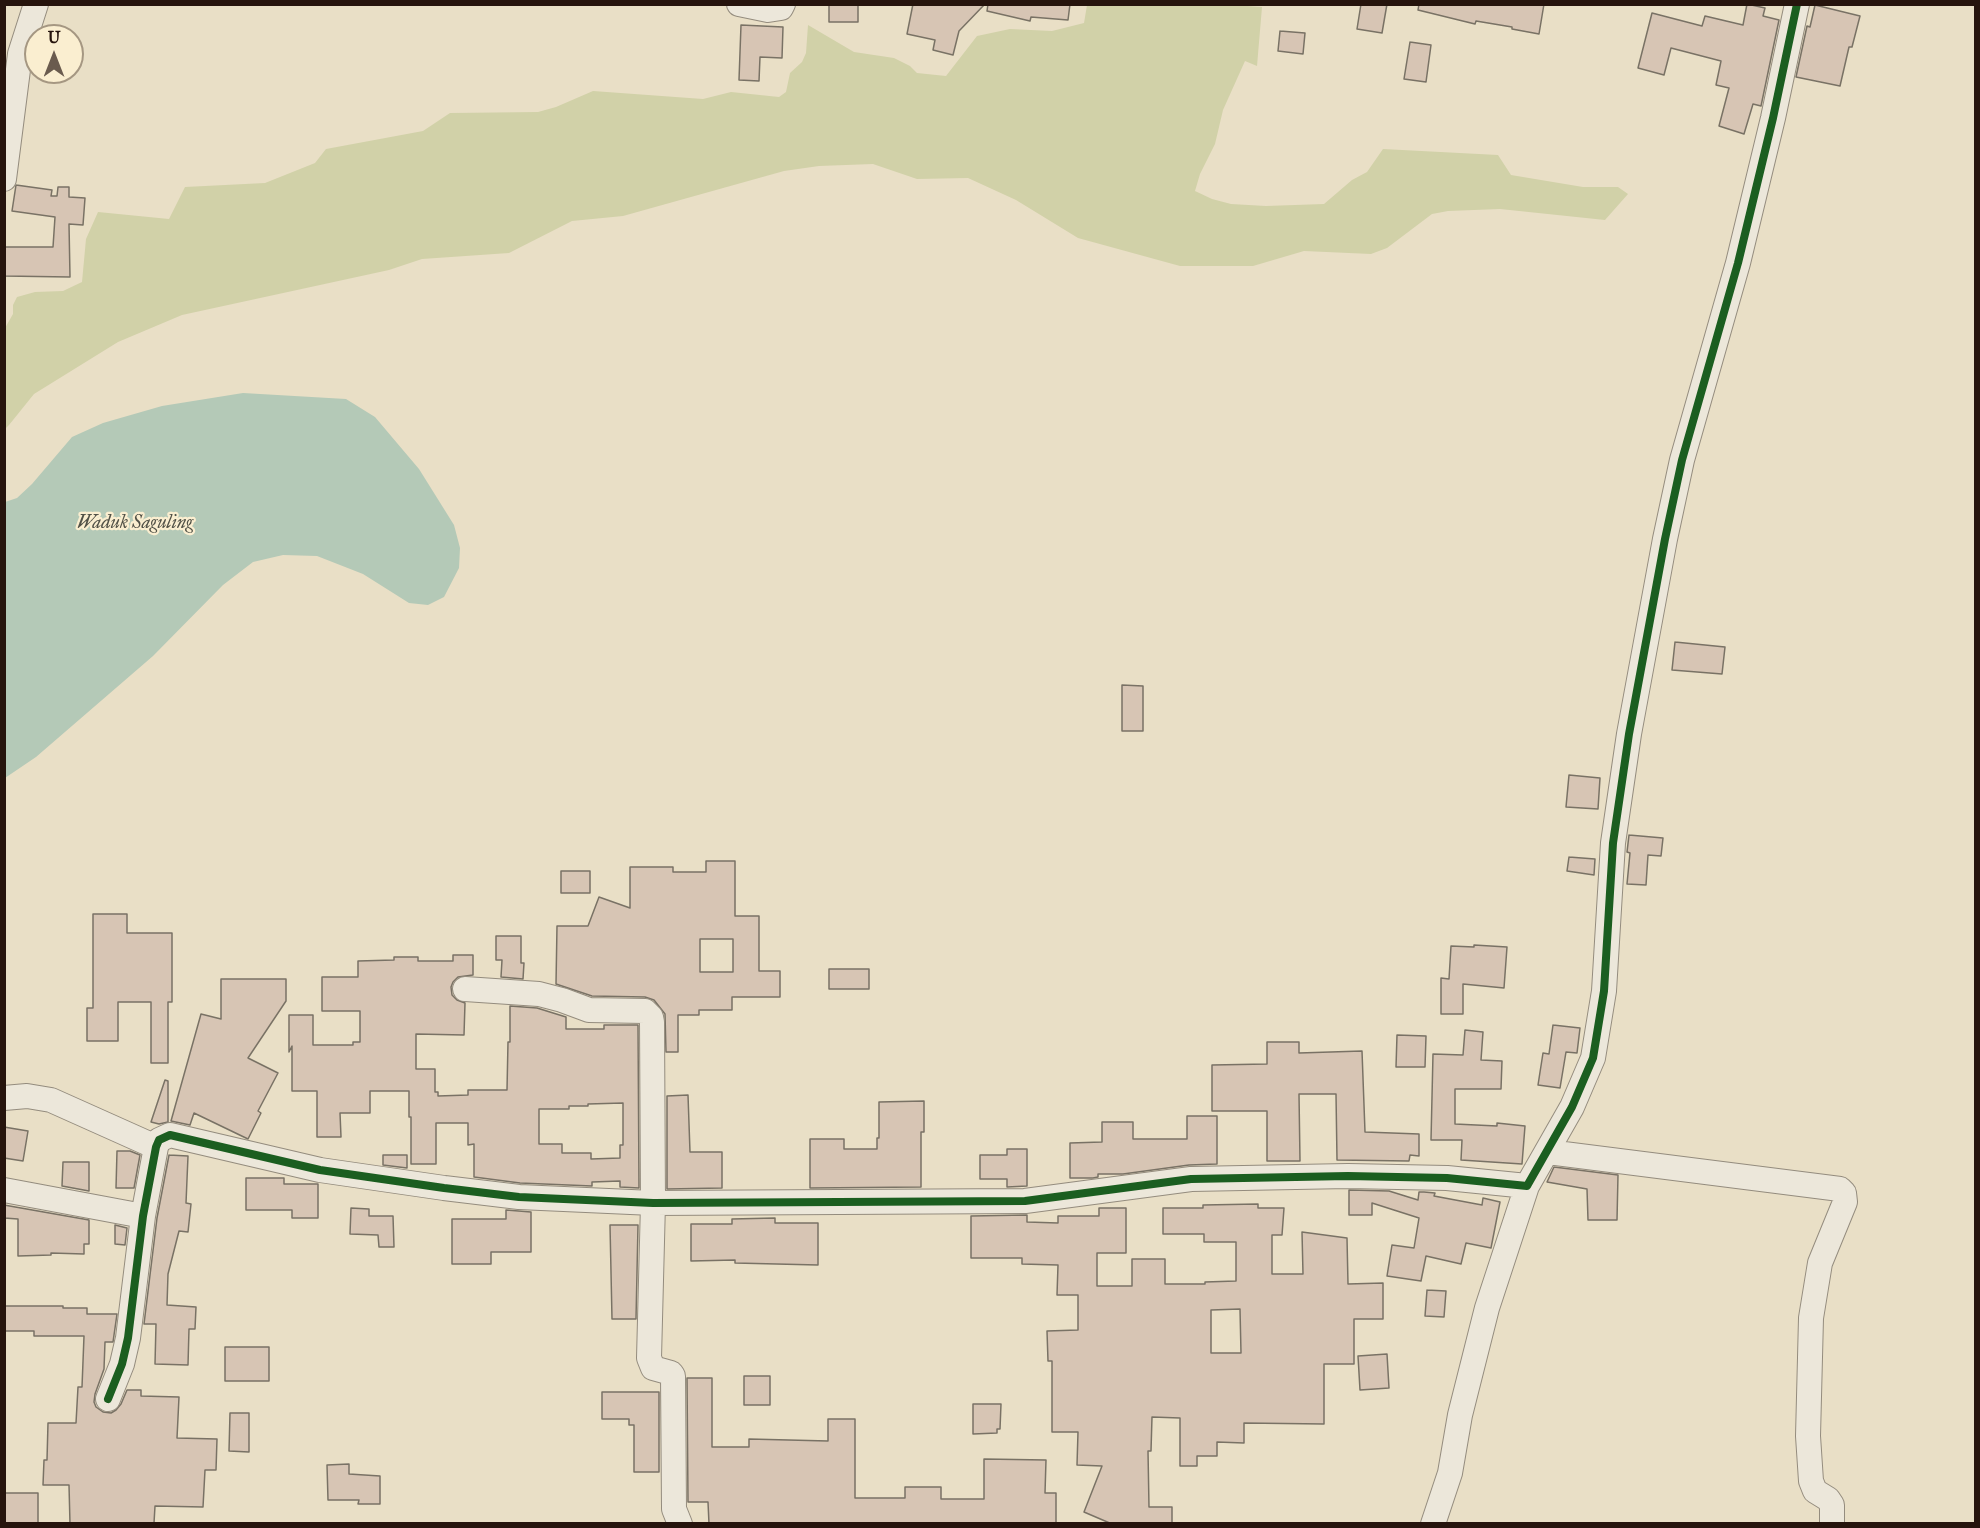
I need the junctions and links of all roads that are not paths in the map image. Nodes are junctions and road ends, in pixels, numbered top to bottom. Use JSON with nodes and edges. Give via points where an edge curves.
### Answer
{"nodes":[{"id":1,"x":36,"y":4,"type":"edge"},
{"id":2,"x":739,"y":4,"type":"edge"},
{"id":3,"x":783,"y":4,"type":"edge"},
{"id":4,"x":1797,"y":4,"type":"edge"},
{"id":5,"x":4,"y":179,"type":"edge"},
{"id":6,"x":465,"y":989,"type":"dead end"},
{"id":7,"x":4,"y":1098,"type":"edge"},
{"id":8,"x":156,"y":1147,"type":"junction"},
{"id":9,"x":1548,"y":1152,"type":"junction"},
{"id":10,"x":1527,"y":1186,"type":"junction"},
{"id":11,"x":4,"y":1190,"type":"edge"},
{"id":12,"x":653,"y":1203,"type":"junction"},
{"id":13,"x":143,"y":1216,"type":"junction"},
{"id":14,"x":108,"y":1399,"type":"dead end"},
{"id":15,"x":680,"y":1524,"type":"edge"},
{"id":16,"x":1433,"y":1524,"type":"edge"},
{"id":17,"x":1832,"y":1524,"type":"edge"}],
"edges":[{"from":1,"to":5,"type":"street","via":[[20,54]]},
{"from":2,"to":3,"type":"street","via":[[768,10]]},
{"from":4,"to":9,"type":"street","via":[[1740,252],[1682,460],[1665,539],[1613,843],[1604,991],[1595,1050],[1585,1080]]},
{"from":6,"to":12,"type":"street","via":[[539,994],[592,1010],[649,1014]]},
{"from":7,"to":8,"type":"street","via":[[51,1100]]},
{"from":8,"to":12,"type":"street","via":[[162,1138],[173,1135],[320,1170],[444,1188],[519,1197]]},
{"from":8,"to":13,"type":"street"},
{"from":9,"to":10,"type":"street"},
{"from":9,"to":17,"type":"street","via":[[1840,1189],[1844,1193],[1845,1202],[1820,1263],[1811,1318],[1811,1481],[1815,1491],[1832,1505]]},
{"from":10,"to":12,"type":"street","via":[[1447,1178],[1191,1179],[1025,1201]]},
{"from":10,"to":16,"type":"street","via":[[1487,1308],[1460,1414],[1450,1473]]},
{"from":11,"to":13,"type":"street"},
{"from":12,"to":15,"type":"street","via":[[649,1358],[653,1368],[674,1376],[674,1509]]},
{"from":13,"to":14,"type":"street","via":[[128,1338]]}]}
